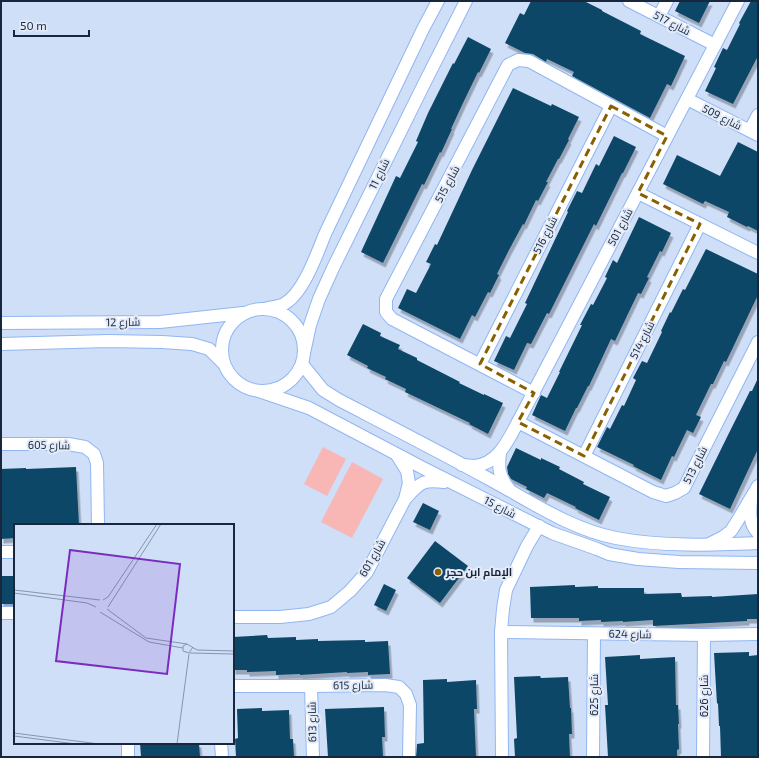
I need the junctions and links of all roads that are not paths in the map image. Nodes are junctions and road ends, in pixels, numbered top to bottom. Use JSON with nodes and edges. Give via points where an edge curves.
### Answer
{"nodes":[{"id":1,"x":438,"y":1,"type":"edge"},
{"id":2,"x":458,"y":1,"type":"edge"},
{"id":3,"x":466,"y":1,"type":"edge"},
{"id":4,"x":629,"y":1,"type":"edge"},
{"id":5,"x":667,"y":1,"type":"edge"},
{"id":6,"x":738,"y":1,"type":"edge"},
{"id":7,"x":659,"y":16,"type":"junction"},
{"id":8,"x":715,"y":45,"type":"junction"},
{"id":9,"x":424,"y":84,"type":"junction"},
{"id":10,"x":687,"y":99,"type":"junction"},
{"id":11,"x":611,"y":106,"type":"junction"},
{"id":12,"x":758,"y":115,"type":"edge"},
{"id":13,"x":754,"y":133,"type":"edge"},
{"id":14,"x":667,"y":136,"type":"junction"},
{"id":15,"x":638,"y":193,"type":"junction"},
{"id":16,"x":700,"y":224,"type":"junction"},
{"id":17,"x":758,"y":253,"type":"edge"},
{"id":18,"x":265,"y":309,"type":"junction"},
{"id":19,"x":244,"y":313,"type":"junction"},
{"id":20,"x":1,"y":324,"type":"edge"},
{"id":21,"x":758,"y":342,"type":"edge"},
{"id":22,"x":1,"y":344,"type":"edge"},
{"id":23,"x":303,"y":358,"type":"junction"},
{"id":24,"x":223,"y":363,"type":"junction"},
{"id":25,"x":480,"y":364,"type":"junction"},
{"id":26,"x":260,"y":391,"type":"junction"},
{"id":27,"x":534,"y":393,"type":"junction"},
{"id":28,"x":518,"y":422,"type":"junction"},
{"id":29,"x":1,"y":444,"type":"edge"},
{"id":30,"x":500,"y":453,"type":"junction"},
{"id":31,"x":396,"y":454,"type":"junction"},
{"id":32,"x":584,"y":456,"type":"junction"},
{"id":33,"x":462,"y":464,"type":"junction"},
{"id":34,"x":452,"y":483,"type":"junction"},
{"id":35,"x":758,"y":486,"type":"edge"},
{"id":36,"x":509,"y":490,"type":"junction"},
{"id":37,"x":751,"y":498,"type":"junction"},
{"id":38,"x":404,"y":499,"type":"junction"},
{"id":39,"x":98,"y":524,"type":"edge"},
{"id":40,"x":539,"y":526,"type":"junction"},
{"id":41,"x":758,"y":533,"type":"edge"},
{"id":42,"x":758,"y":543,"type":"edge"},
{"id":43,"x":706,"y":545,"type":"junction"},
{"id":44,"x":1,"y":552,"type":"edge"},
{"id":45,"x":14,"y":552,"type":"edge"},
{"id":46,"x":758,"y":564,"type":"edge"},
{"id":47,"x":1,"y":613,"type":"edge"},
{"id":48,"x":14,"y":613,"type":"edge"},
{"id":49,"x":234,"y":617,"type":"edge"},
{"id":50,"x":501,"y":632,"type":"junction"},
{"id":51,"x":594,"y":634,"type":"junction"},
{"id":52,"x":758,"y":634,"type":"edge"},
{"id":53,"x":704,"y":635,"type":"junction"},
{"id":54,"x":234,"y":686,"type":"edge"},
{"id":55,"x":311,"y":686,"type":"junction"},
{"id":56,"x":128,"y":744,"type":"edge"},
{"id":57,"x":222,"y":744,"type":"edge"},
{"id":58,"x":128,"y":757,"type":"edge"},
{"id":59,"x":222,"y":757,"type":"edge"},
{"id":60,"x":313,"y":757,"type":"edge"},
{"id":61,"x":409,"y":757,"type":"edge"},
{"id":62,"x":502,"y":757,"type":"edge"},
{"id":63,"x":593,"y":757,"type":"edge"},
{"id":64,"x":703,"y":757,"type":"edge"}],
"edges":[{"from":1,"to":18,"type":"street","name":"شارع 11","via":[[301,286],[283,304]]},
{"from":2,"to":9,"type":"street","via":[[433,51]]},
{"from":3,"to":9,"type":"street","name":"شارع 11"},
{"from":4,"to":7,"type":"street","name":"شارع 517"},
{"from":5,"to":7,"type":"street"},
{"from":6,"to":8,"type":"street","name":"شارع 501"},
{"from":7,"to":8,"type":"street","name":"شارع 517"},
{"from":8,"to":10,"type":"street","name":"شارع 501"},
{"from":9,"to":23,"type":"street","name":"شارع 11","via":[[319,299]]},
{"from":10,"to":13,"type":"street","name":"شارع 509"},
{"from":10,"to":14,"type":"street","name":"شارع 501"},
{"from":11,"to":14,"type":"street","name":"شارع 515"},
{"from":11,"to":25,"type":"street","name":"شارع 516"},
{"from":11,"to":25,"type":"street","name":"شارع 515","via":[[529,62],[518,60],[508,65],[386,299],[386,312],[392,319]]},
{"from":12,"to":13,"type":"street"},
{"from":14,"to":15,"type":"street","name":"شارع 501"},
{"from":15,"to":16,"type":"street"},
{"from":15,"to":27,"type":"street","name":"شارع 501"},
{"from":16,"to":17,"type":"street"},
{"from":16,"to":32,"type":"street","name":"شارع 514"},
{"from":18,"to":19,"type":"street"},
{"from":18,"to":23,"type":"street","via":[[289,318],[298,328],[303,340]]},
{"from":19,"to":20,"type":"street","name":"شارع 12","via":[[160,322]]},
{"from":19,"to":24,"type":"street","via":[[234,319],[222,339]]},
{"from":21,"to":32,"type":"street","name":"شارع 513","via":[[684,488],[666,496],[653,492]]},
{"from":22,"to":24,"type":"street","name":"شارع 12","via":[[108,341],[192,344],[209,349]]},
{"from":23,"to":26,"type":"street","via":[[295,376],[285,385],[273,390]]},
{"from":23,"to":33,"type":"street","name":"شارع 15","via":[[323,390]]},
{"from":24,"to":26,"type":"street","via":[[228,374],[237,382]]},
{"from":25,"to":27,"type":"street","name":"شارع 515"},
{"from":26,"to":31,"type":"street","name":"شارع 15","via":[[309,408]]},
{"from":27,"to":28,"type":"street","name":"شارع 501"},
{"from":28,"to":30,"type":"street","name":"شارع 501"},
{"from":28,"to":32,"type":"street","name":"شارع 513"},
{"from":29,"to":39,"type":"street","name":"شارع 605","via":[[68,444],[85,447],[94,454],[97,463]]},
{"from":30,"to":33,"type":"street","name":"شارع 501","via":[[483,464]]},
{"from":30,"to":36,"type":"street","via":[[500,473]]},
{"from":31,"to":34,"type":"street","name":"شارع 15"},
{"from":31,"to":38,"type":"street","name":"شارع 601","via":[[407,471],[409,483]]},
{"from":33,"to":36,"type":"street","name":"شارع 15"},
{"from":34,"to":38,"type":"street","name":"شارع 601","via":[[428,481],[416,486]]},
{"from":34,"to":40,"type":"street","name":"شارع 15"},
{"from":35,"to":37,"type":"street"},
{"from":36,"to":43,"type":"street","name":"شارع 15","via":[[558,518],[615,538],[676,545]]},
{"from":37,"to":41,"type":"street","via":[[751,521]]},
{"from":37,"to":43,"type":"street","via":[[731,531]]},
{"from":38,"to":49,"type":"street","name":"شارع 601","via":[[367,572],[331,607],[287,617]]},
{"from":40,"to":46,"type":"street","name":"شارع 15","via":[[609,554],[679,562]]},
{"from":40,"to":50,"type":"street","via":[[506,590]]},
{"from":42,"to":43,"type":"street","name":"شارع 15"},
{"from":44,"to":45,"type":"street"},
{"from":47,"to":48,"type":"street"},
{"from":50,"to":51,"type":"street","name":"شارع 624"},
{"from":50,"to":62,"type":"street"},
{"from":51,"to":53,"type":"street","name":"شارع 624"},
{"from":51,"to":63,"type":"street","name":"شارع 625"},
{"from":52,"to":53,"type":"street","name":"شارع 624"},
{"from":53,"to":64,"type":"street","name":"شارع 626"},
{"from":54,"to":55,"type":"street","name":"شارع 615"},
{"from":55,"to":60,"type":"street","name":"شارع 613"},
{"from":55,"to":61,"type":"street","name":"شارع 615","via":[[385,685],[399,688],[406,694],[410,705]]},
{"from":56,"to":58,"type":"street"},
{"from":57,"to":59,"type":"street"}]}
